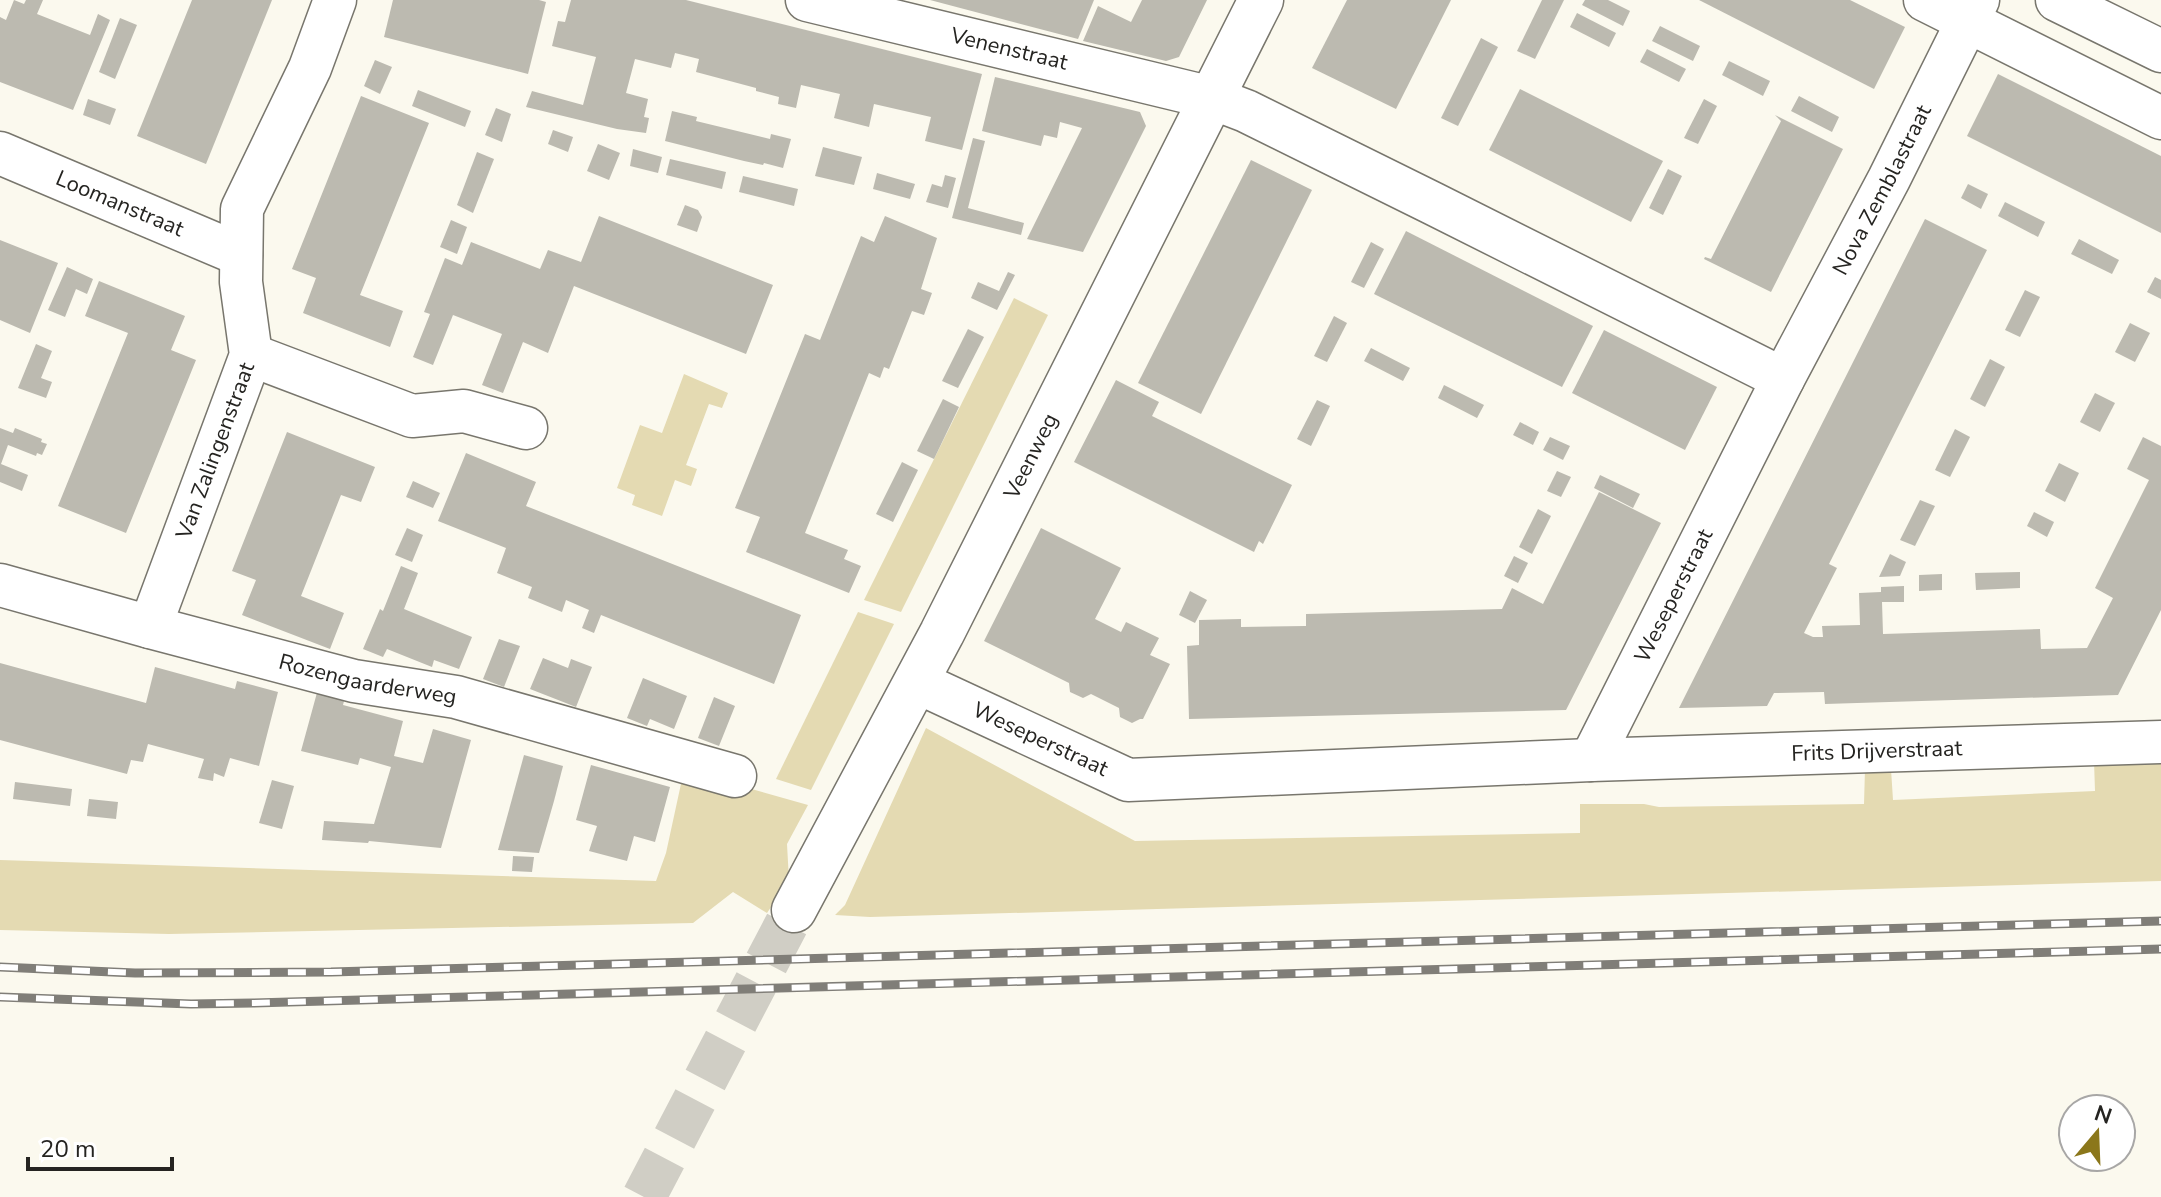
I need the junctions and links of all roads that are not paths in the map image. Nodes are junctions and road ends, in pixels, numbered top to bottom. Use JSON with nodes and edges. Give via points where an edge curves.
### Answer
{"nodes":[{"id":1,"x":335,"y":0,"type":"edge"},
{"id":2,"x":807,"y":0,"type":"edge"},
{"id":3,"x":1261,"y":0,"type":"edge"},
{"id":4,"x":1925,"y":0,"type":"edge"},
{"id":5,"x":2057,"y":0,"type":"edge"},
{"id":6,"x":1973,"y":10,"type":"edge"},
{"id":7,"x":2161,"y":51,"type":"edge"},
{"id":8,"x":1212,"y":98,"type":"junction"},
{"id":9,"x":2161,"y":118,"type":"edge"},
{"id":10,"x":0,"y":153,"type":"edge"},
{"id":11,"x":241,"y":255,"type":"junction"},
{"id":12,"x":251,"y":355,"type":"junction"},
{"id":13,"x":1783,"y":379,"type":"junction"},
{"id":14,"x":526,"y":428,"type":"dead end"},
{"id":15,"x":0,"y":585,"type":"edge"},
{"id":16,"x":150,"y":627,"type":"junction"},
{"id":17,"x":917,"y":682,"type":"junction"},
{"id":18,"x":2161,"y":742,"type":"edge"},
{"id":19,"x":1591,"y":760,"type":"junction"},
{"id":20,"x":735,"y":776,"type":"dead end"},
{"id":21,"x":794,"y":910,"type":"tunnel mouth"}],
"edges":[{"from":1,"to":11,"type":"street","name":"Van Zalingenstraat","via":[[310,68],[242,209]]},
{"from":2,"to":8,"type":"street","name":"Venenstraat"},
{"from":3,"to":8,"type":"street","name":"Veenweg"},
{"from":4,"to":6,"type":"street"},
{"from":5,"to":7,"type":"street"},
{"from":6,"to":9,"type":"street"},
{"from":6,"to":13,"type":"street","name":"Nova Zemblastraat"},
{"from":8,"to":13,"type":"street"},
{"from":8,"to":17,"type":"street","name":"Veenweg"},
{"from":10,"to":11,"type":"street","name":"Loomanstraat"},
{"from":11,"to":12,"type":"street","name":"Van Zalingenstraat"},
{"from":12,"to":14,"type":"street","via":[[412,416],[464,411]]},
{"from":12,"to":16,"type":"street","name":"Van Zalingenstraat"},
{"from":13,"to":19,"type":"street","name":"Weseperstraat"},
{"from":15,"to":16,"type":"street","name":"Rozengaarderweg"},
{"from":16,"to":20,"type":"street","name":"Rozengaarderweg","via":[[354,681],[456,697]]},
{"from":17,"to":19,"type":"street","name":"Weseperstraat","via":[[1128,780]]},
{"from":17,"to":21,"type":"street","name":"Veenweg"},
{"from":18,"to":19,"type":"street","name":"Frits Drijverstraat"}]}
